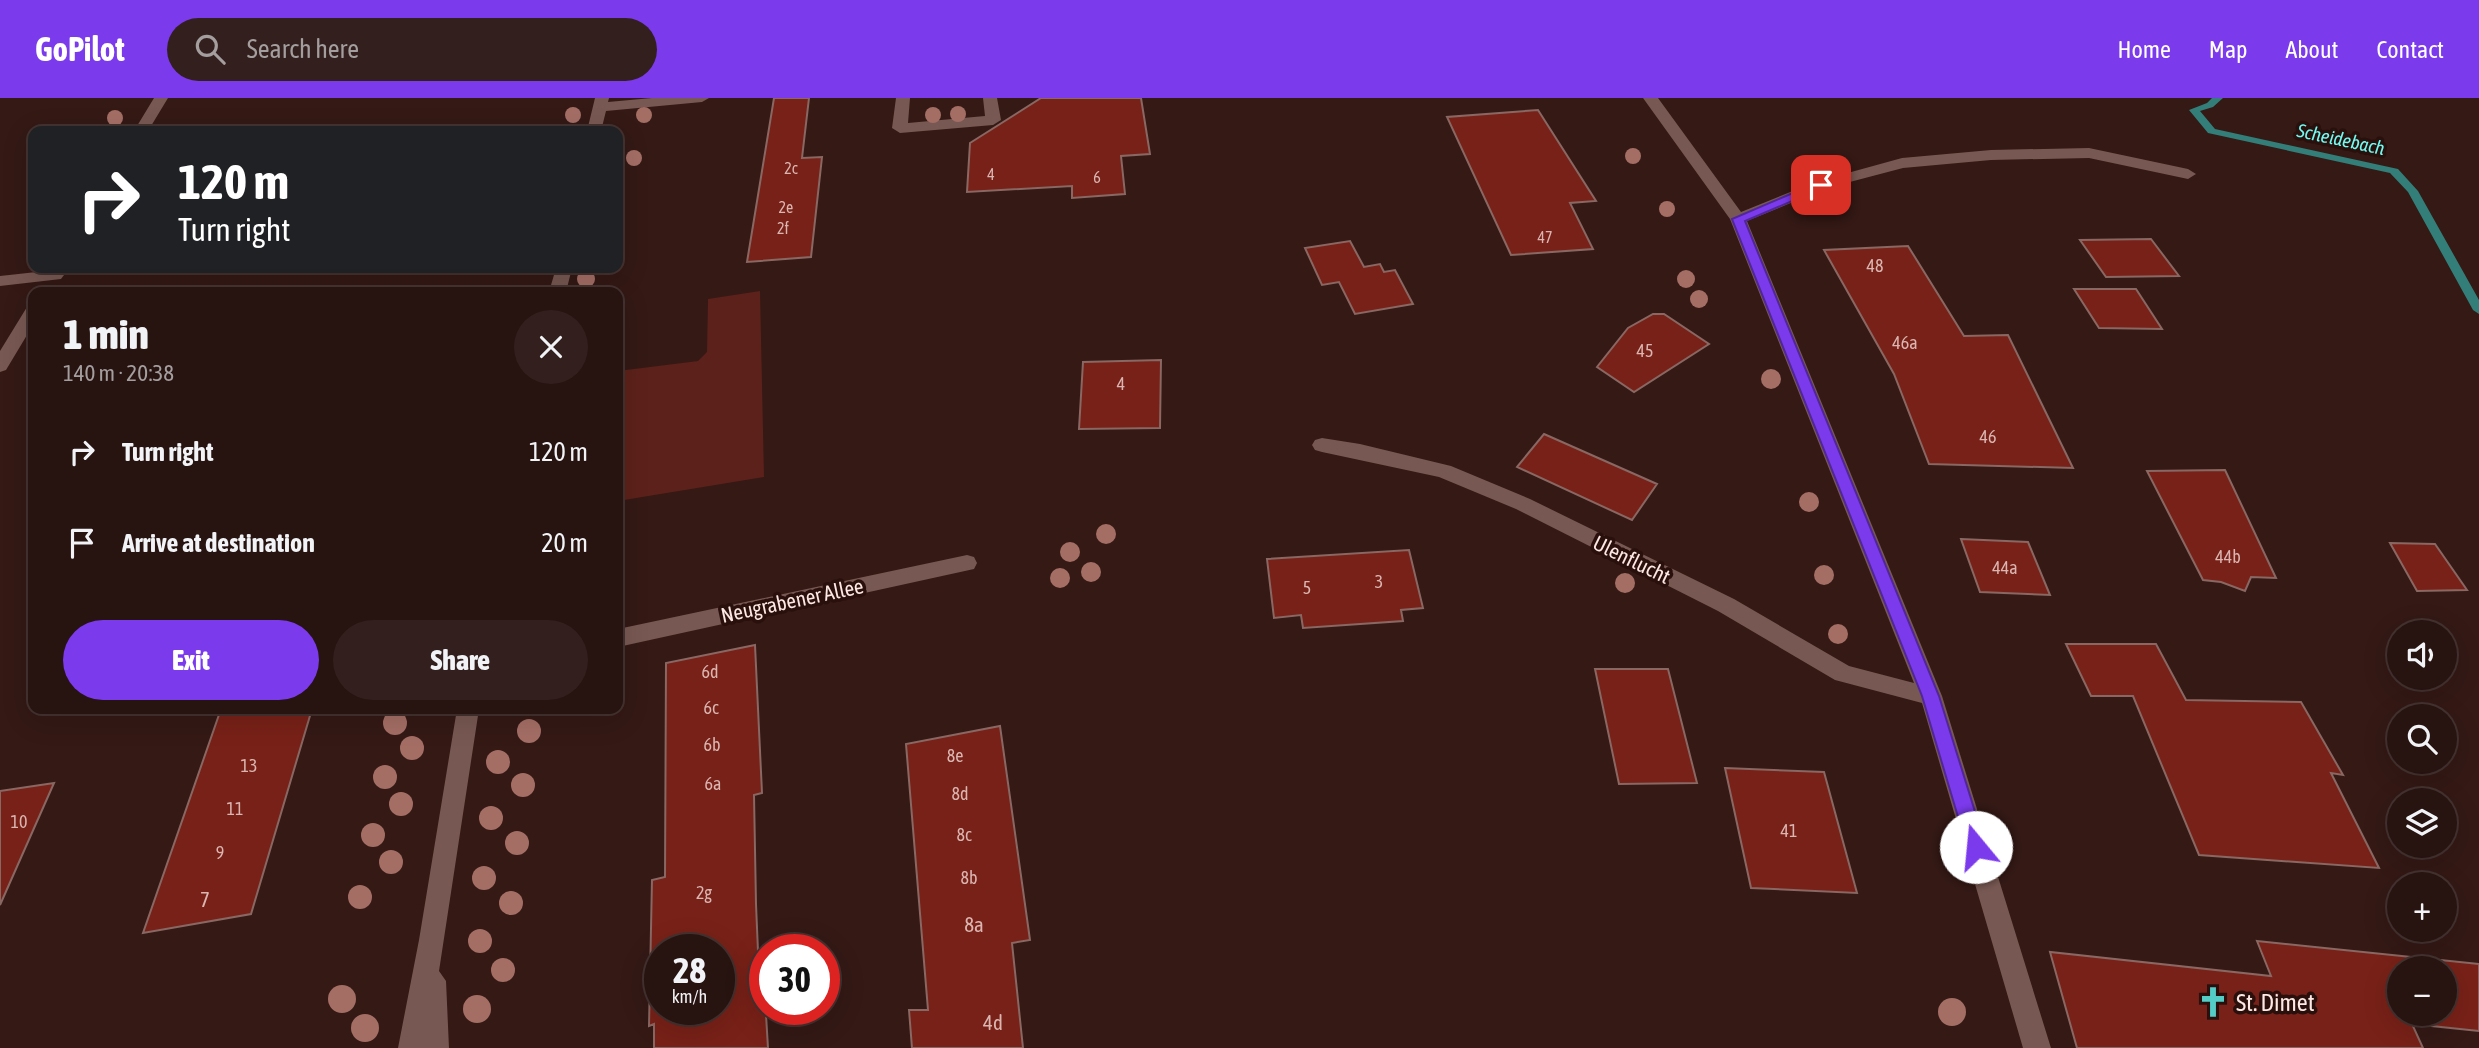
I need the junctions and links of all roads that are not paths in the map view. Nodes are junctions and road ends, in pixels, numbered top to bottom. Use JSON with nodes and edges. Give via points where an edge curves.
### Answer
{"nodes":[{"id":1,"x":161,"y":98,"type":"edge"},
{"id":2,"x":702,"y":98,"type":"edge"},
{"id":3,"x":903,"y":98,"type":"edge"},
{"id":4,"x":990,"y":98,"type":"edge"},
{"id":5,"x":1650,"y":98,"type":"edge"},
{"id":6,"x":601,"y":102,"type":"edge"},
{"id":7,"x":144,"y":126,"type":"edge"},
{"id":8,"x":595,"y":126,"type":"edge"},
{"id":9,"x":2188,"y":174,"type":"dead end"},
{"id":10,"x":1738,"y":219,"type":"junction"},
{"id":11,"x":46,"y":273,"type":"edge"},
{"id":12,"x":0,"y":281,"type":"edge"},
{"id":13,"x":28,"y":319,"type":"edge"},
{"id":14,"x":0,"y":366,"type":"edge"},
{"id":15,"x":1322,"y":445,"type":"dead end"},
{"id":16,"x":967,"y":563,"type":"dead end"},
{"id":17,"x":623,"y":637,"type":"edge"},
{"id":18,"x":1931,"y":696,"type":"junction"},
{"id":19,"x":467,"y":714,"type":"edge"},
{"id":20,"x":432,"y":940,"type":"junction"},
{"id":21,"x":412,"y":1048,"type":"edge"},
{"id":22,"x":435,"y":1048,"type":"edge"},
{"id":23,"x":2038,"y":1048,"type":"edge"}],
"edges":[{"from":1,"to":7,"type":"street"},
{"from":2,"to":6,"type":"street"},
{"from":3,"to":4,"type":"street","via":[[900,128],[993,120]]},
{"from":5,"to":10,"type":"street"},
{"from":6,"to":8,"type":"street"},
{"from":9,"to":10,"type":"street","via":[[2088,153],[1914,162],[1821,185]]},
{"from":10,"to":18,"type":"street"},
{"from":11,"to":12,"type":"street"},
{"from":13,"to":14,"type":"street"},
{"from":15,"to":18,"type":"street","name":"Ulenflucht","via":[[1444,471],[1726,605],[1843,674]]},
{"from":16,"to":17,"type":"street","name":"Neugrabener Allee"},
{"from":18,"to":23,"type":"street"},
{"from":19,"to":20,"type":"street"},
{"from":20,"to":21,"type":"street"},
{"from":20,"to":22,"type":"street"}]}
